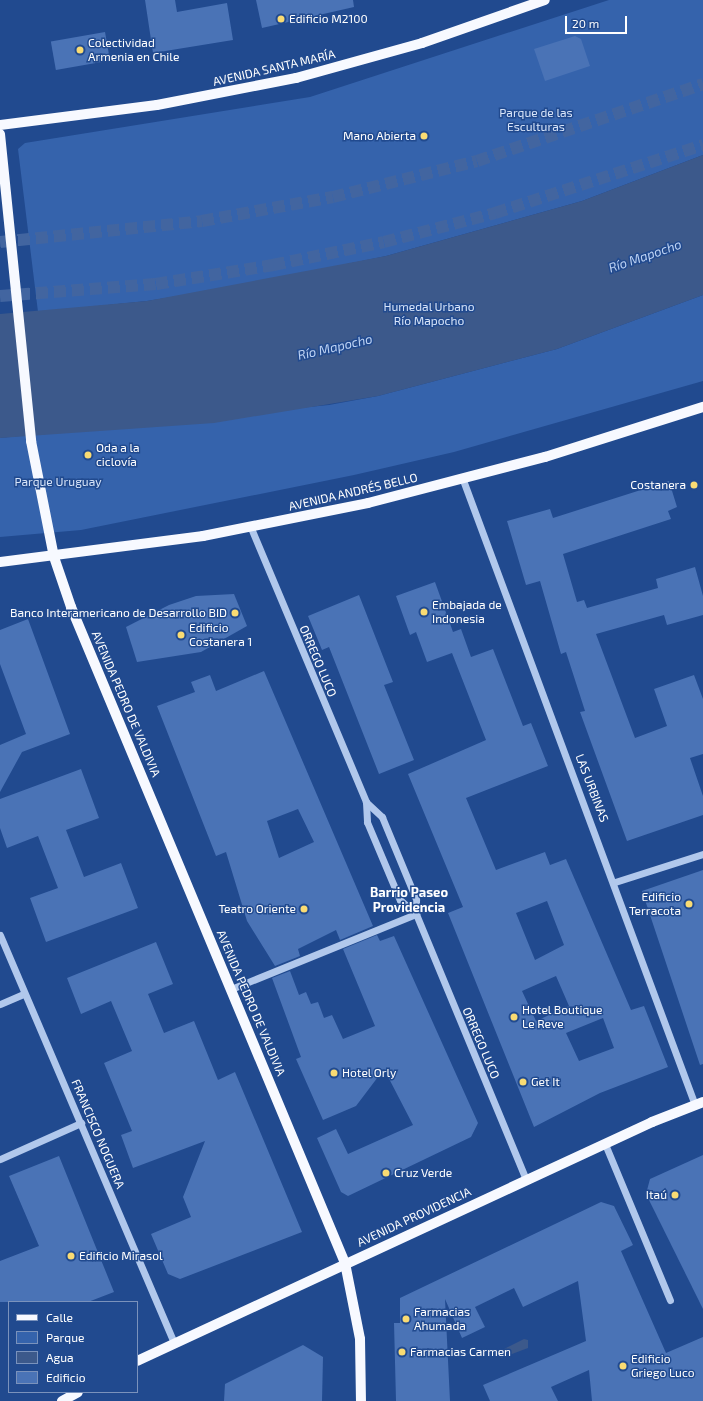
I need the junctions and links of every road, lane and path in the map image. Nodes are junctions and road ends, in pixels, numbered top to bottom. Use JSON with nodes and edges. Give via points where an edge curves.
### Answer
{"nodes":[{"id":1,"x":545,"y":0,"type":"edge"},
{"id":2,"x":0,"y":125,"type":"edge"},
{"id":3,"x":0,"y":134,"type":"edge"},
{"id":4,"x":703,"y":406,"type":"edge"},
{"id":5,"x":463,"y":480,"type":"junction"},
{"id":6,"x":251,"y":528,"type":"junction"},
{"id":7,"x":54,"y":557,"type":"junction"},
{"id":8,"x":0,"y":562,"type":"edge"},
{"id":9,"x":366,"y":802,"type":"junction"},
{"id":10,"x":703,"y":854,"type":"edge"},
{"id":11,"x":615,"y":882,"type":"junction"},
{"id":12,"x":416,"y":914,"type":"junction"},
{"id":13,"x":0,"y":935,"type":"edge"},
{"id":14,"x":231,"y":989,"type":"junction"},
{"id":15,"x":24,"y":994,"type":"junction"},
{"id":16,"x":0,"y":1004,"type":"edge"},
{"id":17,"x":699,"y":1104,"type":"edge"},
{"id":18,"x":82,"y":1123,"type":"junction"},
{"id":19,"x":605,"y":1144,"type":"junction"},
{"id":20,"x":0,"y":1159,"type":"edge"},
{"id":21,"x":526,"y":1180,"type":"junction"},
{"id":22,"x":345,"y":1263,"type":"junction"},
{"id":23,"x":670,"y":1300,"type":"dead end"},
{"id":24,"x":174,"y":1342,"type":"junction"},
{"id":25,"x":138,"y":1360,"type":"edge"},
{"id":26,"x":76,"y":1393,"type":"edge"},
{"id":27,"x":62,"y":1401,"type":"edge"},
{"id":28,"x":361,"y":1401,"type":"edge"}],
"edges":[{"from":1,"to":2,"type":"main road","name":"AVENIDA SANTA MARÍA","via":[[422,43],[296,78],[157,105]]},
{"from":3,"to":7,"type":"main road","name":"AVENIDA PEDRO DE VALDIVIA","via":[[31,441]]},
{"from":4,"to":5,"type":"main road","name":"AVENIDA ANDRÉS BELLO"},
{"from":5,"to":6,"type":"main road","name":"AVENIDA ANDRÉS BELLO"},
{"from":5,"to":11,"type":"street","name":"LAS URBINAS"},
{"from":6,"to":7,"type":"main road","name":"AVENIDA ANDRÉS BELLO"},
{"from":6,"to":9,"type":"street","name":"ORREGO LUCO"},
{"from":7,"to":8,"type":"main road","name":"AVENIDA ANDRÉS BELLO"},
{"from":7,"to":14,"type":"main road","name":"AVENIDA PEDRO DE VALDIVIA"},
{"from":9,"to":12,"type":"street","name":"ORREGO LUCO","via":[[382,817],[416,899]]},
{"from":9,"to":12,"type":"street","name":"ORREGO LUCO","via":[[367,822],[400,900]]},
{"from":10,"to":11,"type":"street"},
{"from":11,"to":17,"type":"street","name":"LAS URBINAS"},
{"from":12,"to":14,"type":"street"},
{"from":12,"to":21,"type":"street","name":"ORREGO LUCO"},
{"from":13,"to":15,"type":"street","name":"FRANCISCO NOGUERA"},
{"from":14,"to":22,"type":"main road","name":"AVENIDA PEDRO DE VALDIVIA"},
{"from":15,"to":16,"type":"street"},
{"from":15,"to":18,"type":"street","name":"FRANCISCO NOGUERA"},
{"from":17,"to":19,"type":"main road","name":"AVENIDA PROVIDENCIA"},
{"from":18,"to":20,"type":"street"},
{"from":18,"to":24,"type":"street","name":"FRANCISCO NOGUERA"},
{"from":19,"to":21,"type":"main road","name":"AVENIDA PROVIDENCIA"},
{"from":19,"to":23,"type":"street"},
{"from":21,"to":22,"type":"main road","name":"AVENIDA PROVIDENCIA"},
{"from":22,"to":24,"type":"main road","name":"AVENIDA PROVIDENCIA"},
{"from":22,"to":28,"type":"main road","name":"AVENIDA PEDRO DE VALDIVIA","via":[[360,1339]]},
{"from":24,"to":25,"type":"main road","name":"AVENIDA PROVIDENCIA"},
{"from":26,"to":27,"type":"main road"}]}
